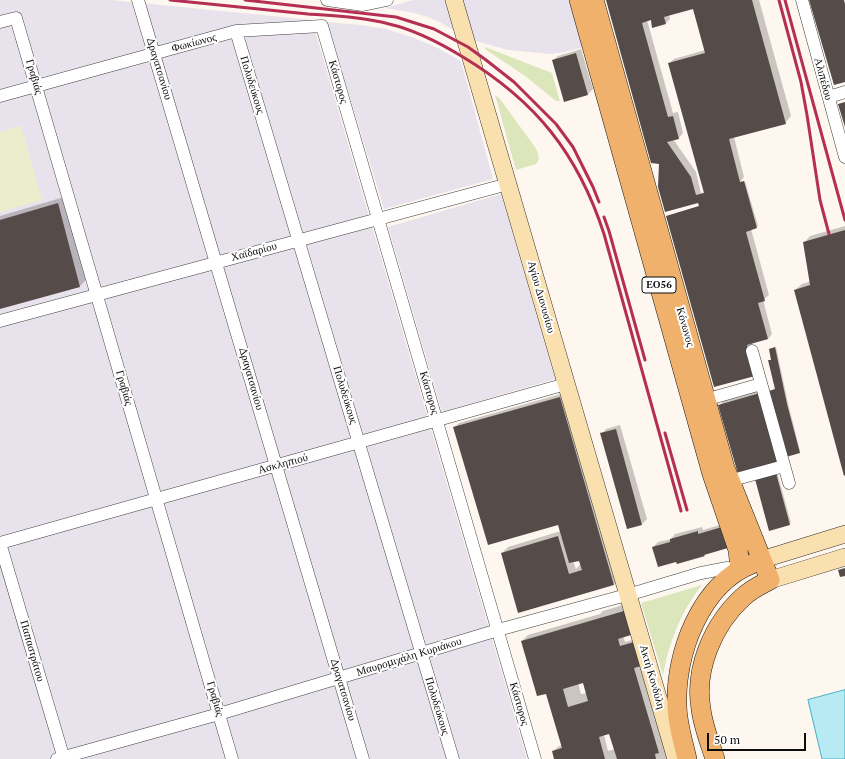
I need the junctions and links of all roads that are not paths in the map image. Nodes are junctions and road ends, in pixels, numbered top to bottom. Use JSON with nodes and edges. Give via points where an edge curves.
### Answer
{"nodes":[{"id":1,"x":138,"y":0,"type":"edge"},
{"id":2,"x":327,"y":0,"type":"edge"},
{"id":3,"x":386,"y":0,"type":"edge"},
{"id":4,"x":454,"y":0,"type":"edge"},
{"id":5,"x":579,"y":0,"type":"edge"},
{"id":6,"x":594,"y":0,"type":"edge"},
{"id":7,"x":802,"y":0,"type":"edge"},
{"id":8,"x":0,"y":22,"type":"edge"},
{"id":9,"x":322,"y":26,"type":"joint"},
{"id":10,"x":236,"y":32,"type":"junction"},
{"id":11,"x":154,"y":54,"type":"junction"},
{"id":12,"x":36,"y":86,"type":"junction"},
{"id":13,"x":845,"y":92,"type":"edge"},
{"id":14,"x":0,"y":96,"type":"edge"},
{"id":15,"x":828,"y":97,"type":"junction"},
{"id":16,"x":845,"y":157,"type":"edge"},
{"id":17,"x":508,"y":184,"type":"junction"},
{"id":18,"x":378,"y":219,"type":"junction"},
{"id":19,"x":299,"y":240,"type":"junction"},
{"id":20,"x":216,"y":262,"type":"junction"},
{"id":21,"x":97,"y":295,"type":"junction"},
{"id":22,"x":0,"y":321,"type":"edge"},
{"id":23,"x":752,"y":351,"type":"dead end"},
{"id":24,"x":566,"y":384,"type":"junction"},
{"id":25,"x":761,"y":384,"type":"junction"},
{"id":26,"x":705,"y":400,"type":"junction"},
{"id":27,"x":437,"y":420,"type":"junction"},
{"id":28,"x":360,"y":443,"type":"junction"},
{"id":29,"x":276,"y":466,"type":"junction"},
{"id":30,"x":784,"y":466,"type":"junction"},
{"id":31,"x":729,"y":481,"type":"junction"},
{"id":32,"x":789,"y":483,"type":"dead end"},
{"id":33,"x":156,"y":499,"type":"junction"},
{"id":34,"x":845,"y":534,"type":"edge"},
{"id":35,"x":0,"y":543,"type":"edge"},
{"id":36,"x":845,"y":557,"type":"edge"},
{"id":37,"x":761,"y":560,"type":"junction"},
{"id":38,"x":740,"y":569,"type":"junction"},
{"id":39,"x":770,"y":580,"type":"junction"},
{"id":40,"x":628,"y":595,"type":"junction"},
{"id":41,"x":498,"y":630,"type":"junction"},
{"id":42,"x":421,"y":653,"type":"junction"},
{"id":43,"x":339,"y":678,"type":"junction"},
{"id":44,"x":219,"y":714,"type":"junction"},
{"id":45,"x":61,"y":758,"type":"edge"},
{"id":46,"x":232,"y":759,"type":"edge"},
{"id":47,"x":364,"y":759,"type":"edge"},
{"id":48,"x":453,"y":759,"type":"edge"},
{"id":49,"x":535,"y":759,"type":"edge"},
{"id":50,"x":676,"y":759,"type":"edge"},
{"id":51,"x":687,"y":759,"type":"edge"},
{"id":52,"x":715,"y":759,"type":"edge"}],
"edges":[{"from":1,"to":11,"type":"street","name":"Δραγατσανίου"},
{"from":2,"to":3,"type":"street","via":[[364,5]]},
{"from":4,"to":17,"type":"main road","name":"Αγίου Διονυσίου"},
{"from":5,"to":38,"type":"main road","name":"Κόνωνος","number":"ΕΟ56","via":[[712,474],[738,550]]},
{"from":6,"to":26,"type":"main road","name":"Κόνωνος","number":"ΕΟ56"},
{"from":7,"to":15,"type":"street","name":"Αλιπέδου"},
{"from":8,"to":12,"type":"street","name":"Γραβιάς","via":[[16,18]]},
{"from":9,"to":10,"type":"street","name":"Φωκίωνος"},
{"from":9,"to":18,"type":"street","name":"Κάστορος"},
{"from":10,"to":11,"type":"street","name":"Φωκίωνος"},
{"from":10,"to":19,"type":"street","name":"Πολυδεύκους"},
{"from":11,"to":12,"type":"street","name":"Φωκίωνος"},
{"from":11,"to":20,"type":"street","name":"Δραγατσανίου"},
{"from":12,"to":14,"type":"street","name":"Φωκίωνος"},
{"from":12,"to":21,"type":"street","name":"Γραβιάς"},
{"from":13,"to":15,"type":"street"},
{"from":15,"to":16,"type":"street","name":"Αλιπέδου"},
{"from":17,"to":18,"type":"street","name":"Χαϊδαρίου"},
{"from":17,"to":24,"type":"main road","name":"Αγίου Διονυσίου"},
{"from":18,"to":19,"type":"street","name":"Χαϊδαρίου"},
{"from":18,"to":27,"type":"street","name":"Κάστορος"},
{"from":19,"to":20,"type":"street","name":"Χαϊδαρίου"},
{"from":19,"to":28,"type":"street","name":"Πολυδεύκους"},
{"from":20,"to":21,"type":"street","name":"Χαϊδαρίου"},
{"from":20,"to":29,"type":"street","name":"Δραγατσανίου"},
{"from":21,"to":22,"type":"street","name":"Χαϊδαρίου"},
{"from":21,"to":33,"type":"street","name":"Γραβιάς"},
{"from":23,"to":25,"type":"street"},
{"from":24,"to":27,"type":"street","name":"Ασκληπιού"},
{"from":24,"to":40,"type":"main road","name":"Αγίου Διονυσίου"},
{"from":25,"to":26,"type":"street"},
{"from":25,"to":30,"type":"street"},
{"from":26,"to":31,"type":"main road","name":"Κόνωνος","number":"ΕΟ56"},
{"from":27,"to":28,"type":"street","name":"Ασκληπιού"},
{"from":27,"to":41,"type":"street","name":"Κάστορος"},
{"from":28,"to":29,"type":"street","name":"Ασκληπιού"},
{"from":28,"to":42,"type":"street","name":"Πολυδεύκους"},
{"from":29,"to":33,"type":"street","name":"Ασκληπιού"},
{"from":29,"to":43,"type":"street","name":"Δραγατσανίου"},
{"from":30,"to":31,"type":"street"},
{"from":30,"to":32,"type":"street"},
{"from":31,"to":37,"type":"main road","name":"Κόνωνος","number":"ΕΟ56"},
{"from":33,"to":35,"type":"street","name":"Ασκληπιού"},
{"from":33,"to":44,"type":"street","name":"Γραβιάς"},
{"from":34,"to":37,"type":"main road"},
{"from":35,"to":45,"type":"street","name":"Παπαστράτου"},
{"from":36,"to":39,"type":"main road"},
{"from":37,"to":38,"type":"main road"},
{"from":37,"to":39,"type":"main road","name":"Κόνωνος","number":"ΕΟ56"},
{"from":38,"to":40,"type":"street","name":"Μαυρομιχάλη Κυριάκου","via":[[727,568],[701,573]]},
{"from":38,"to":51,"type":"main road","via":[[731,574],[711,597],[696,620],[683,651],[678,678],[677,706]]},
{"from":39,"to":52,"type":"main road","via":[[755,587],[734,606],[718,629],[706,656],[700,679],[701,709]]},
{"from":40,"to":41,"type":"street","name":"Μαυρομιχάλη Κυριάκου"},
{"from":40,"to":50,"type":"main road","name":"Ακτή Κονδύλη"},
{"from":41,"to":42,"type":"street","name":"Μαυρομιχάλη Κυριάκου"},
{"from":41,"to":49,"type":"street","name":"Κάστορος"},
{"from":42,"to":43,"type":"street","name":"Μαυρομιχάλη Κυριάκου"},
{"from":42,"to":48,"type":"street","name":"Πολυδεύκους"},
{"from":43,"to":44,"type":"street","name":"Μαυρομιχάλη Κυριάκου"},
{"from":43,"to":47,"type":"street","name":"Δραγατσανίου"},
{"from":44,"to":45,"type":"street","name":"Μαυρομιχάλη Κυριάκου"},
{"from":44,"to":46,"type":"street","name":"Γραβιάς"}]}
